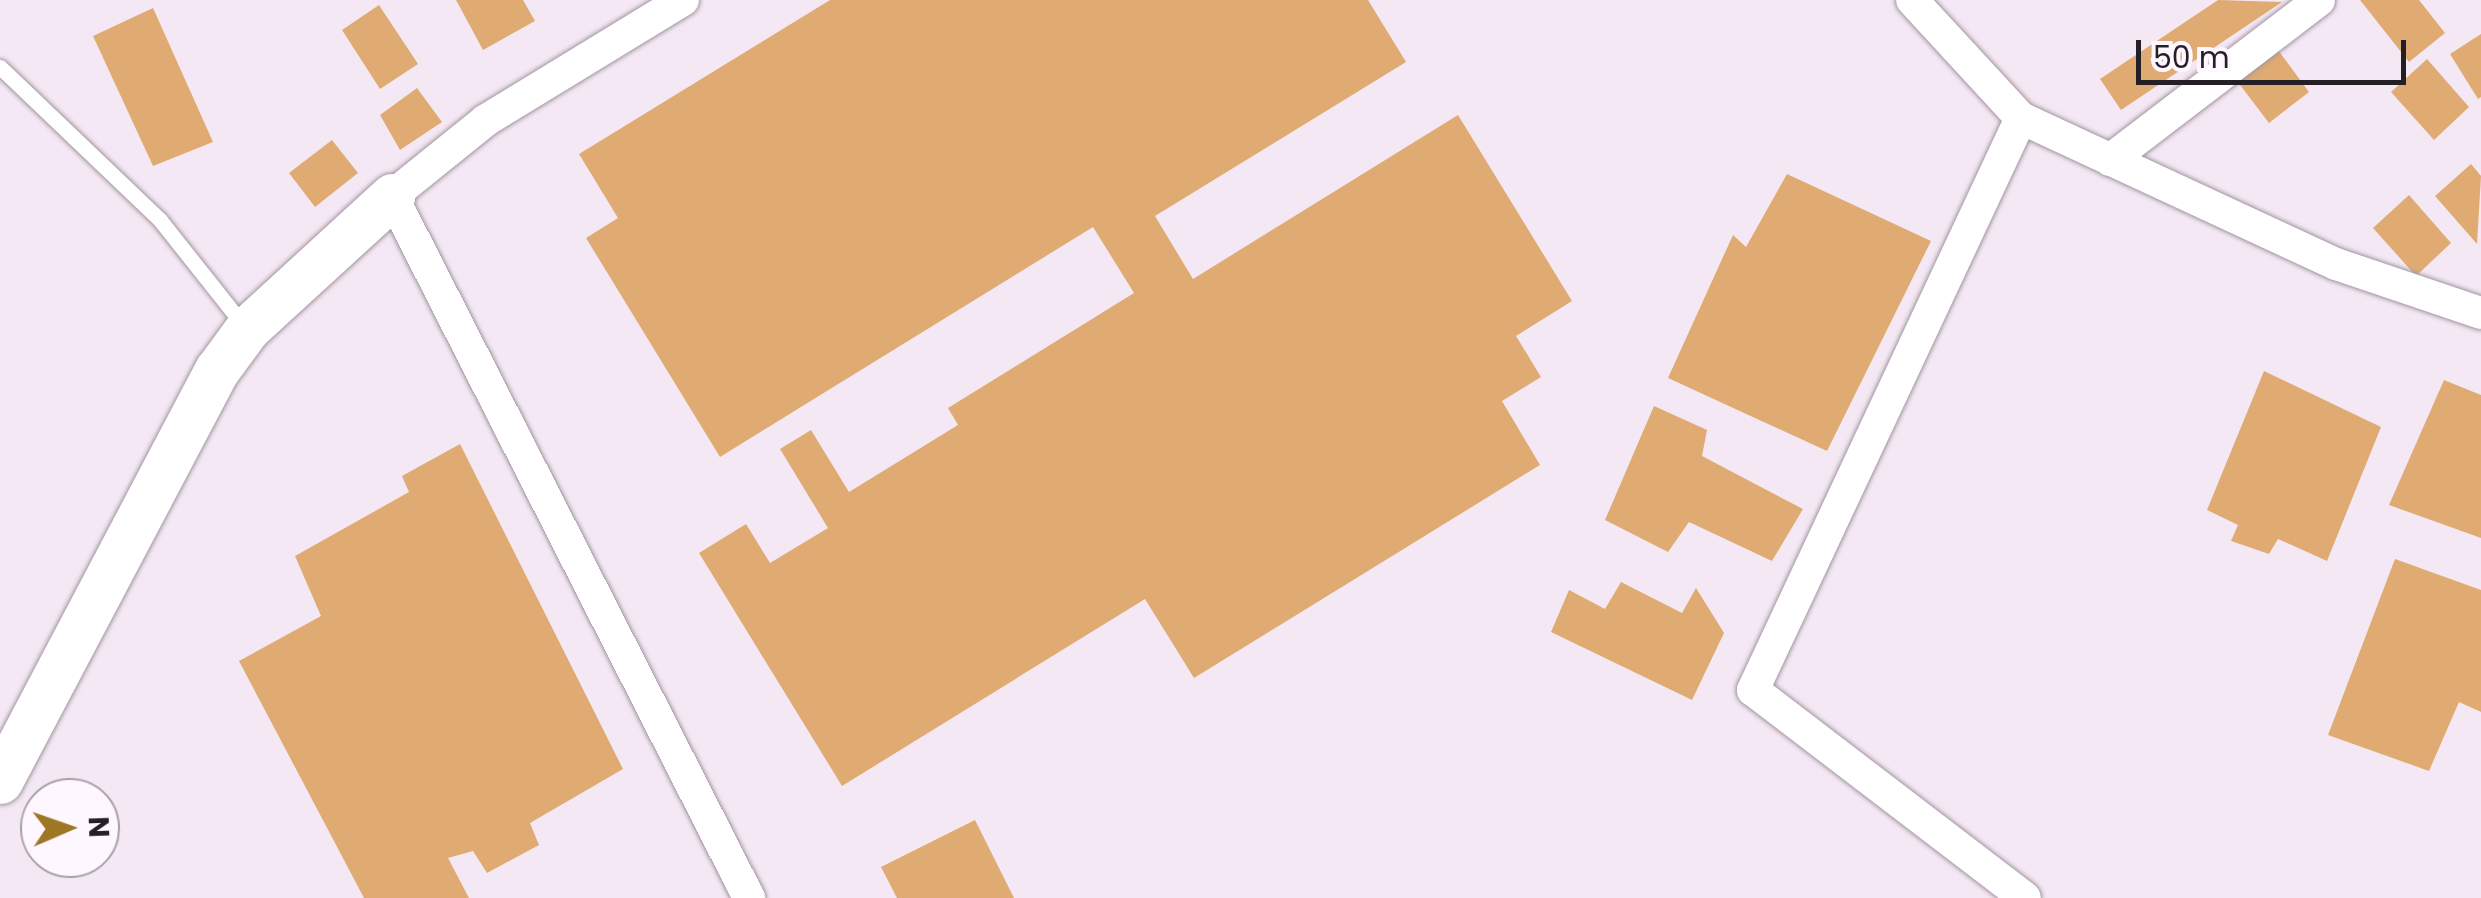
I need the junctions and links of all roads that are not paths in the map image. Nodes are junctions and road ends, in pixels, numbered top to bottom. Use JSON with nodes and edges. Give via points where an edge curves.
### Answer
{"nodes":[{"id":1,"x":683,"y":0,"type":"edge"},
{"id":2,"x":1912,"y":0,"type":"edge"},
{"id":3,"x":2318,"y":0,"type":"edge"},
{"id":4,"x":0,"y":67,"type":"edge"},
{"id":5,"x":2021,"y":118,"type":"junction"},
{"id":6,"x":2110,"y":160,"type":"junction"},
{"id":7,"x":392,"y":196,"type":"junction"},
{"id":8,"x":2481,"y":313,"type":"edge"},
{"id":9,"x":247,"y":329,"type":"junction"},
{"id":10,"x":0,"y":780,"type":"edge"},
{"id":11,"x":749,"y":898,"type":"edge"},
{"id":12,"x":2025,"y":898,"type":"edge"}],
"edges":[{"from":1,"to":7,"type":"street","via":[[485,122]]},
{"from":2,"to":5,"type":"street"},
{"from":3,"to":6,"type":"street"},
{"from":4,"to":9,"type":"lane","via":[[160,220]]},
{"from":5,"to":6,"type":"street"},
{"from":5,"to":12,"type":"street","via":[[1753,690]]},
{"from":6,"to":8,"type":"street","via":[[2336,264]]},
{"from":7,"to":9,"type":"street"},
{"from":7,"to":11,"type":"street"},
{"from":9,"to":10,"type":"street","via":[[170,447]]}]}
